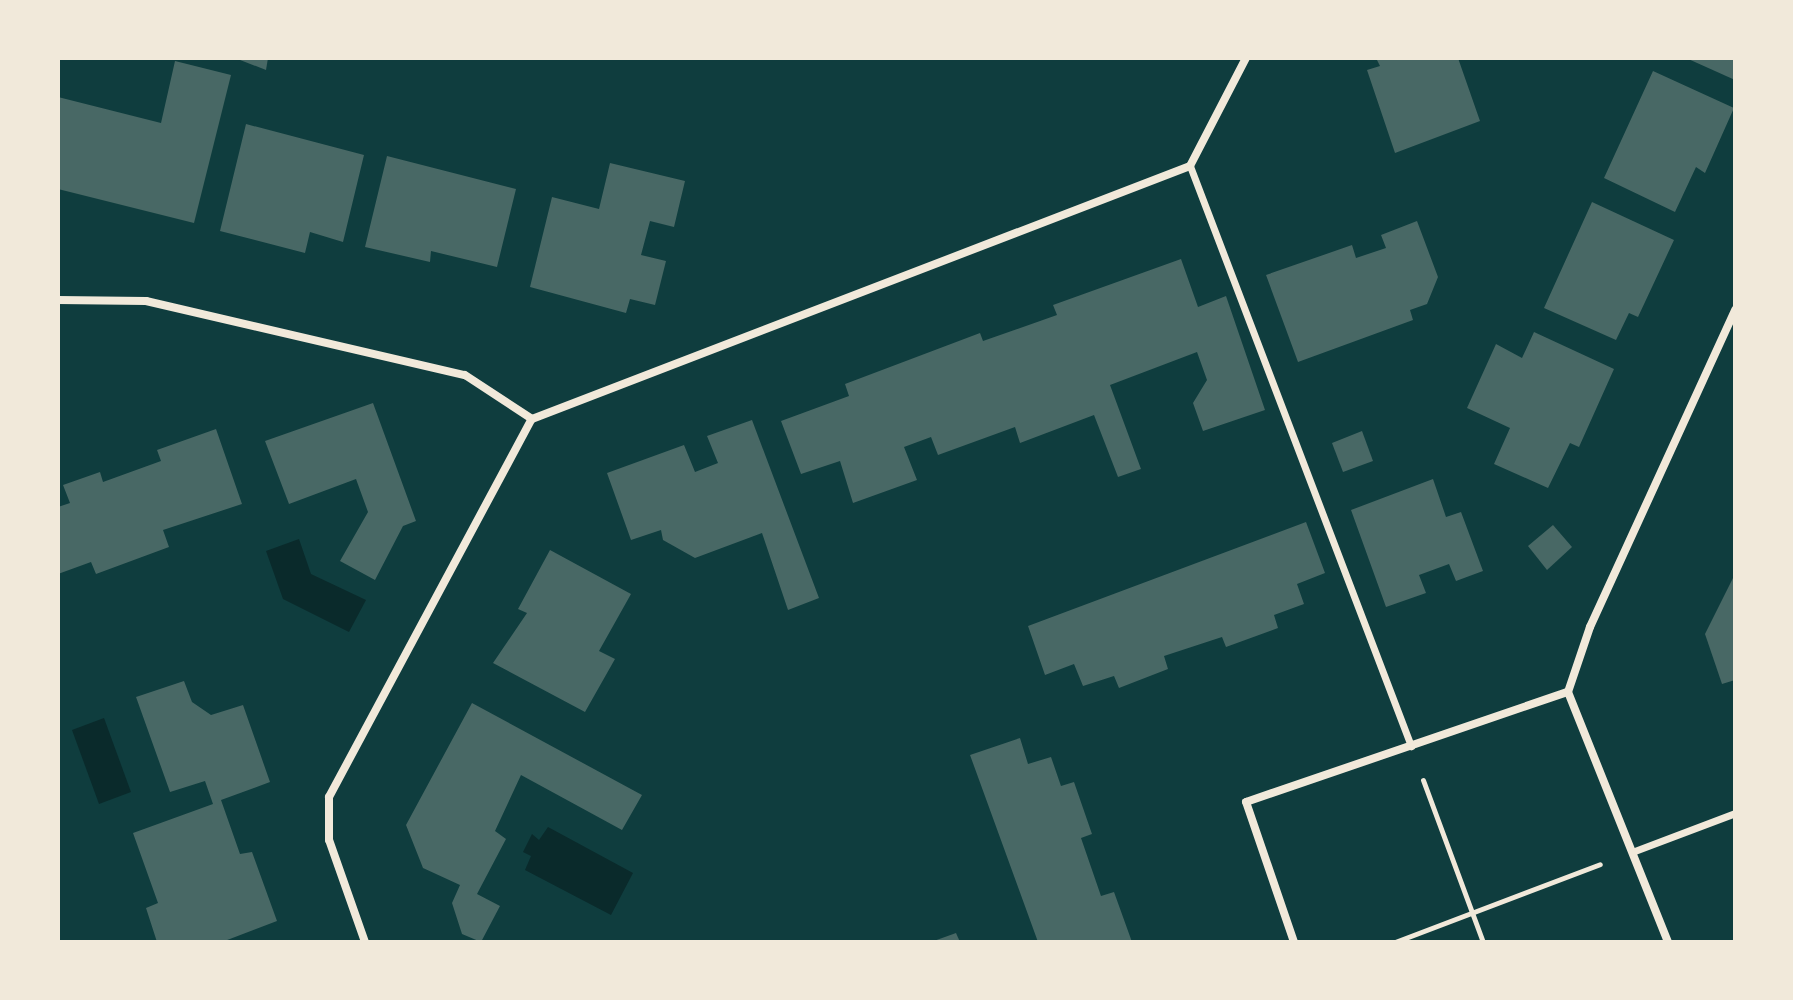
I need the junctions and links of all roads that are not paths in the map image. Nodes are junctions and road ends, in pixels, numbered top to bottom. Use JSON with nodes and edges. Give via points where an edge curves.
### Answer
{"nodes":[{"id":1,"x":1246,"y":58,"type":"edge"},
{"id":2,"x":1190,"y":166,"type":"junction"},
{"id":3,"x":58,"y":300,"type":"edge"},
{"id":4,"x":1735,"y":310,"type":"edge"},
{"id":5,"x":532,"y":419,"type":"junction"},
{"id":6,"x":1568,"y":692,"type":"junction"},
{"id":7,"x":1411,"y":746,"type":"junction"},
{"id":8,"x":1735,"y":813,"type":"edge"},
{"id":9,"x":1632,"y":852,"type":"junction"},
{"id":10,"x":365,"y":942,"type":"edge"},
{"id":11,"x":1294,"y":942,"type":"edge"},
{"id":12,"x":1668,"y":942,"type":"edge"}],
"edges":[{"from":1,"to":2,"type":"street"},
{"from":2,"to":5,"type":"street"},
{"from":2,"to":7,"type":"street"},
{"from":3,"to":5,"type":"street","via":[[146,301],[465,375]]},
{"from":4,"to":6,"type":"street","via":[[1590,627]]},
{"from":5,"to":10,"type":"street","via":[[329,797],[329,840]]},
{"from":6,"to":7,"type":"street"},
{"from":6,"to":9,"type":"street"},
{"from":7,"to":11,"type":"street","via":[[1246,802]]},
{"from":8,"to":9,"type":"street"},
{"from":9,"to":12,"type":"street"}]}
